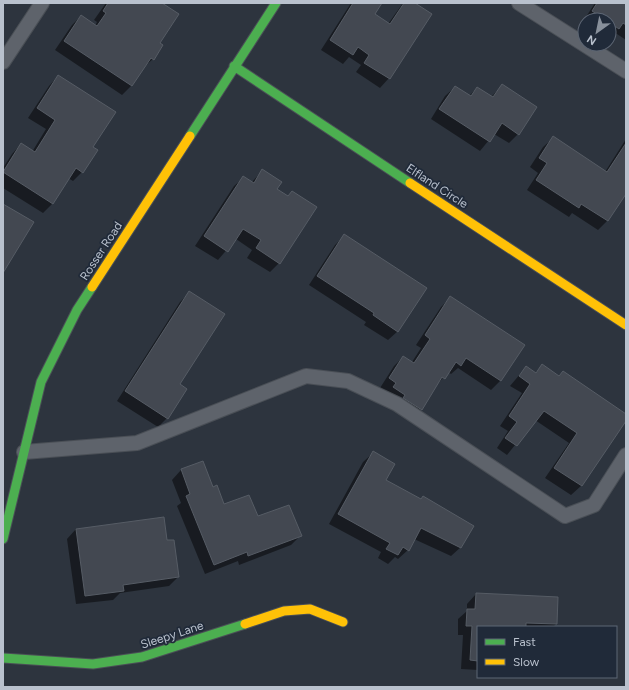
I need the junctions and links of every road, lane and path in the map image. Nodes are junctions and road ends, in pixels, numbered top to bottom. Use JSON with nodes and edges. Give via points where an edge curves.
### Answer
{"nodes":[{"id":1,"x":42,"y":3,"type":"edge"},
{"id":2,"x":276,"y":3,"type":"edge"},
{"id":3,"x":518,"y":3,"type":"edge"},
{"id":4,"x":3,"y":62,"type":"edge"},
{"id":5,"x":234,"y":66,"type":"junction"},
{"id":6,"x":626,"y":71,"type":"edge"},
{"id":7,"x":626,"y":325,"type":"edge"},
{"id":8,"x":24,"y":452,"type":"junction"},
{"id":9,"x":626,"y":454,"type":"edge"},
{"id":10,"x":3,"y":539,"type":"edge"},
{"id":11,"x":344,"y":622,"type":"dead end"},
{"id":12,"x":3,"y":658,"type":"edge"}],
"edges":[{"from":1,"to":4,"type":"lane"},
{"from":2,"to":5,"type":"street","name":"Rosser Road"},
{"from":3,"to":6,"type":"lane"},
{"from":5,"to":7,"type":"street","name":"Elfland Circle"},
{"from":5,"to":8,"type":"street","name":"Rosser Road","via":[[77,310],[41,382]]},
{"from":8,"to":9,"type":"lane","via":[[138,443],[306,376],[348,381],[397,404],[564,516],[594,505]]},
{"from":8,"to":10,"type":"street","name":"Rosser Road"},
{"from":11,"to":12,"type":"street","name":"Sleepy Lane","via":[[310,609],[284,611],[142,657],[93,664]]}]}
